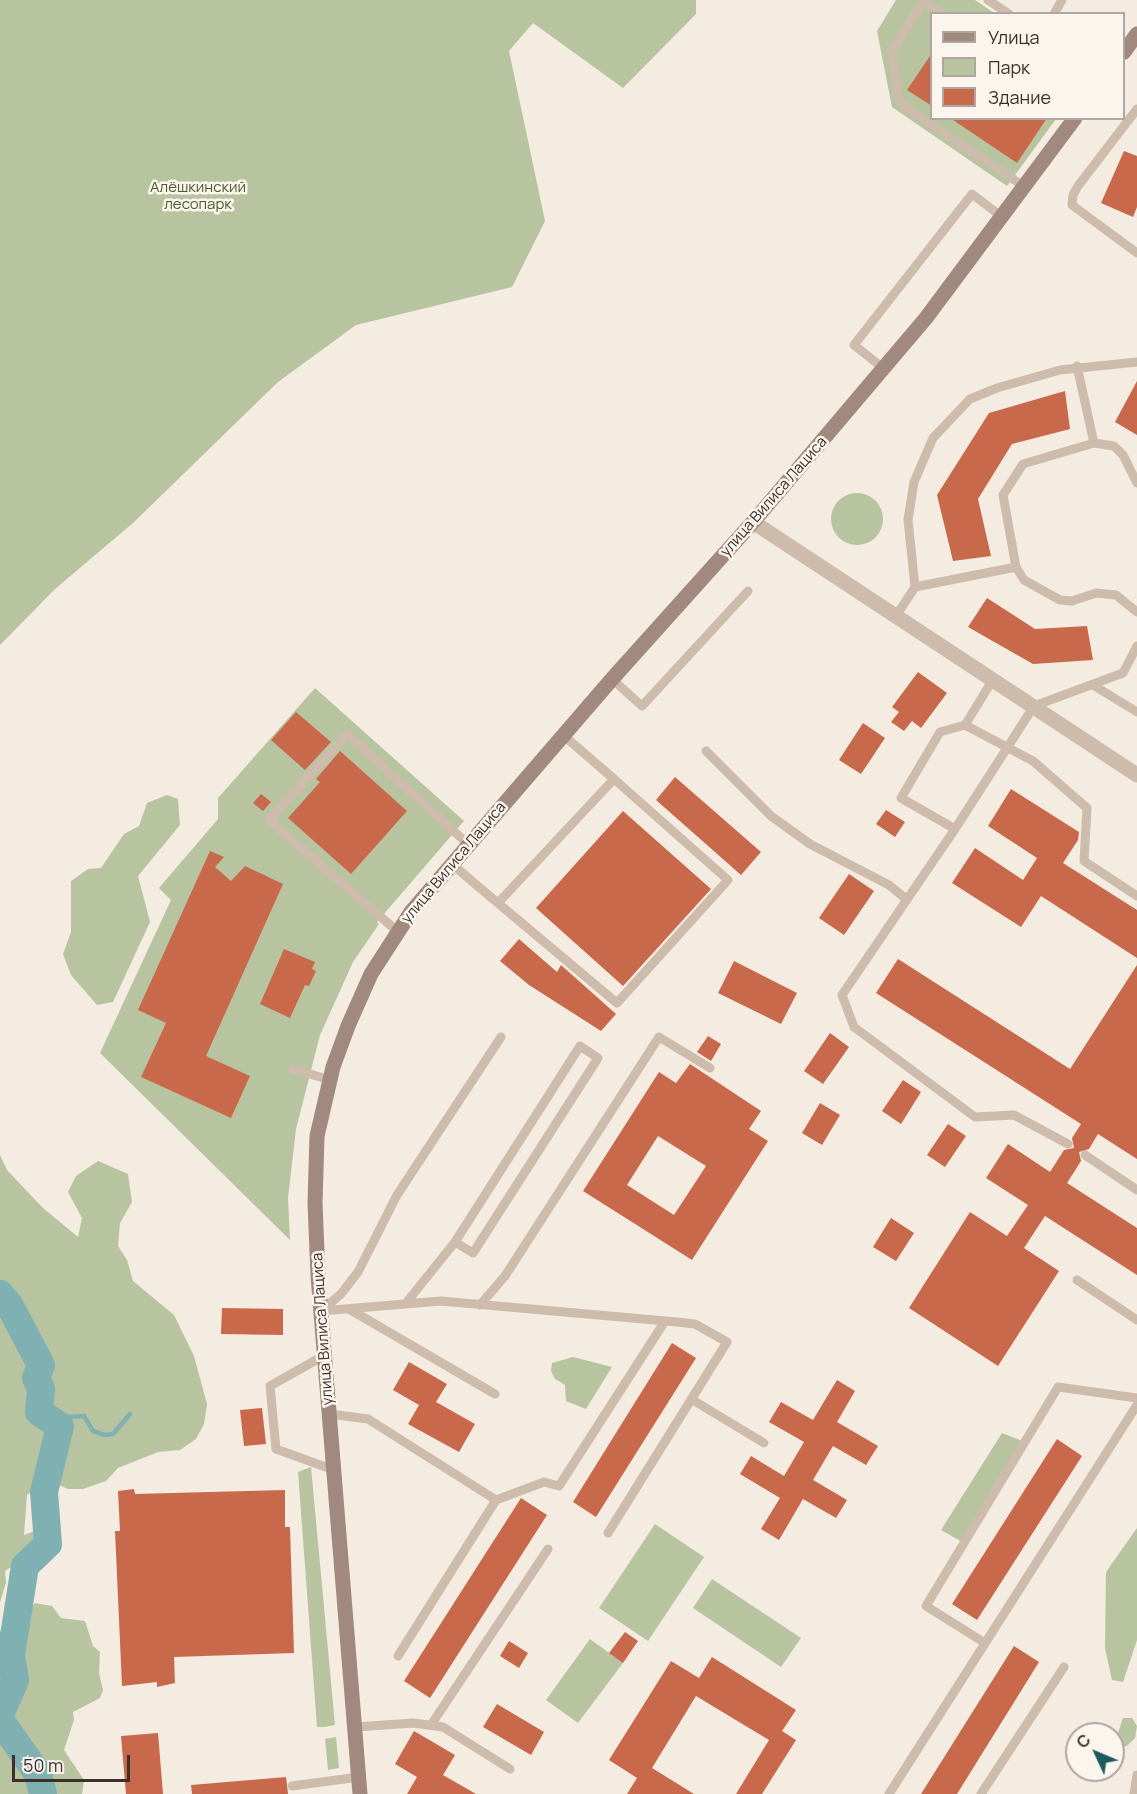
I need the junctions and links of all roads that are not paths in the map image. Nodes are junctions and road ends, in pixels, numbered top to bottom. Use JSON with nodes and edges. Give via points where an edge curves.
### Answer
{"nodes":[{"id":1,"x":988,"y":0,"type":"edge"},
{"id":2,"x":939,"y":12,"type":"edge"},
{"id":3,"x":1006,"y":12,"type":"edge"},
{"id":4,"x":1137,"y":34,"type":"edge"},
{"id":5,"x":1125,"y":51,"type":"edge"},
{"id":6,"x":1137,"y":109,"type":"edge"},
{"id":7,"x":1074,"y":120,"type":"edge"},
{"id":8,"x":1025,"y":187,"type":"junction"},
{"id":9,"x":1002,"y":217,"type":"junction"},
{"id":10,"x":1137,"y":253,"type":"edge"},
{"id":11,"x":1137,"y":362,"type":"edge"},
{"id":12,"x":1077,"y":366,"type":"junction"},
{"id":13,"x":883,"y":368,"type":"junction"},
{"id":14,"x":1094,"y":443,"type":"junction"},
{"id":15,"x":1137,"y":483,"type":"edge"},
{"id":16,"x":753,"y":522,"type":"junction"},
{"id":17,"x":1016,"y":567,"type":"junction"},
{"id":18,"x":915,"y":587,"type":"junction"},
{"id":19,"x":748,"y":591,"type":"dead end"},
{"id":20,"x":1137,"y":612,"type":"edge"},
{"id":21,"x":896,"y":616,"type":"junction"},
{"id":22,"x":1137,"y":646,"type":"edge"},
{"id":23,"x":612,"y":679,"type":"junction"},
{"id":24,"x":992,"y":681,"type":"junction"},
{"id":25,"x":1093,"y":685,"type":"junction"},
{"id":26,"x":1034,"y":706,"type":"junction"},
{"id":27,"x":1137,"y":712,"type":"edge"},
{"id":28,"x":965,"y":725,"type":"junction"},
{"id":29,"x":563,"y":735,"type":"junction"},
{"id":30,"x":1006,"y":748,"type":"junction"},
{"id":31,"x":706,"y":751,"type":"dead end"},
{"id":32,"x":1137,"y":775,"type":"edge"},
{"id":33,"x":614,"y":779,"type":"junction"},
{"id":34,"x":955,"y":829,"type":"junction"},
{"id":35,"x":468,"y":844,"type":"junction"},
{"id":36,"x":451,"y":863,"type":"junction"},
{"id":37,"x":1137,"y":896,"type":"edge"},
{"id":38,"x":906,"y":899,"type":"junction"},
{"id":39,"x":498,"y":903,"type":"junction"},
{"id":40,"x":397,"y":932,"type":"junction"},
{"id":41,"x":501,"y":1037,"type":"dead end"},
{"id":42,"x":292,"y":1068,"type":"dead end"},
{"id":43,"x":710,"y":1068,"type":"dead end"},
{"id":44,"x":330,"y":1080,"type":"junction"},
{"id":45,"x":1068,"y":1144,"type":"dead end"},
{"id":46,"x":1085,"y":1155,"type":"dead end"},
{"id":47,"x":1137,"y":1190,"type":"edge"},
{"id":48,"x":455,"y":1242,"type":"junction"},
{"id":49,"x":1077,"y":1280,"type":"dead end"},
{"id":50,"x":406,"y":1303,"type":"junction"},
{"id":51,"x":480,"y":1305,"type":"junction"},
{"id":52,"x":349,"y":1309,"type":"junction"},
{"id":53,"x":321,"y":1311,"type":"junction"},
{"id":54,"x":1137,"y":1320,"type":"edge"},
{"id":55,"x":665,"y":1321,"type":"junction"},
{"id":56,"x":325,"y":1355,"type":"junction"},
{"id":57,"x":495,"y":1394,"type":"dead end"},
{"id":58,"x":1137,"y":1398,"type":"edge"},
{"id":59,"x":691,"y":1399,"type":"junction"},
{"id":60,"x":1137,"y":1405,"type":"edge"},
{"id":61,"x":330,"y":1414,"type":"junction"},
{"id":62,"x":764,"y":1443,"type":"dead end"},
{"id":63,"x":334,"y":1470,"type":"junction"},
{"id":64,"x":496,"y":1500,"type":"junction"},
{"id":65,"x":608,"y":1533,"type":"dead end"},
{"id":66,"x":548,"y":1549,"type":"dead end"},
{"id":67,"x":985,"y":1643,"type":"junction"},
{"id":68,"x":398,"y":1656,"type":"dead end"},
{"id":69,"x":1064,"y":1667,"type":"dead end"},
{"id":70,"x":430,"y":1725,"type":"junction"},
{"id":71,"x":356,"y":1727,"type":"junction"},
{"id":72,"x":510,"y":1769,"type":"dead end"},
{"id":73,"x":1137,"y":1775,"type":"edge"},
{"id":74,"x":359,"y":1777,"type":"junction"},
{"id":75,"x":292,"y":1786,"type":"dead end"},
{"id":76,"x":360,"y":1794,"type":"edge"},
{"id":77,"x":889,"y":1794,"type":"edge"},
{"id":78,"x":981,"y":1794,"type":"edge"},
{"id":79,"x":1134,"y":1794,"type":"edge"}],
"edges":[{"from":1,"to":3,"type":"lane"},
{"from":2,"to":8,"type":"lane","via":[[923,1],[892,51],[898,99]]},
{"from":4,"to":5,"type":"street"},
{"from":6,"to":10,"type":"lane","via":[[1078,186],[1072,205]]},
{"from":7,"to":8,"type":"street","name":"улица Вилиса Лациса"},
{"from":8,"to":9,"type":"street","name":"улица Вилиса Лациса"},
{"from":9,"to":13,"type":"street","name":"улица Вилиса Лациса"},
{"from":9,"to":13,"type":"lane","via":[[972,194],[957,213],[854,345]]},
{"from":11,"to":12,"type":"lane"},
{"from":12,"to":14,"type":"lane"},
{"from":12,"to":18,"type":"lane","via":[[970,399],[933,438],[914,482],[908,520]]},
{"from":13,"to":16,"type":"street","name":"улица Вилиса Лациса"},
{"from":14,"to":15,"type":"lane","via":[[1114,446]]},
{"from":14,"to":17,"type":"lane","via":[[1023,464],[1011,478],[1003,495]]},
{"from":16,"to":21,"type":"street"},
{"from":16,"to":23,"type":"street","name":"улица Вилиса Лациса"},
{"from":17,"to":18,"type":"lane"},
{"from":17,"to":20,"type":"lane","via":[[1024,580],[1060,600],[1072,601],[1096,593],[1116,595]]},
{"from":18,"to":21,"type":"lane"},
{"from":19,"to":23,"type":"lane","via":[[642,706]]},
{"from":21,"to":24,"type":"street"},
{"from":22,"to":25,"type":"lane","via":[[1123,673]]},
{"from":23,"to":29,"type":"street","name":"улица Вилиса Лациса"},
{"from":24,"to":26,"type":"street"},
{"from":24,"to":28,"type":"lane"},
{"from":25,"to":26,"type":"lane"},
{"from":25,"to":27,"type":"lane"},
{"from":26,"to":30,"type":"lane"},
{"from":26,"to":32,"type":"street"},
{"from":28,"to":30,"type":"lane"},
{"from":28,"to":34,"type":"lane","via":[[940,732],[901,798]]},
{"from":29,"to":33,"type":"lane"},
{"from":29,"to":35,"type":"street","name":"улица Вилиса Лациса"},
{"from":30,"to":34,"type":"lane"},
{"from":30,"to":37,"type":"lane","via":[[1033,761],[1087,808],[1084,861]]},
{"from":31,"to":38,"type":"lane","via":[[771,816],[810,844],[889,885]]},
{"from":33,"to":39,"type":"lane"},
{"from":33,"to":39,"type":"lane","via":[[728,880],[617,1003]]},
{"from":34,"to":38,"type":"lane"},
{"from":35,"to":36,"type":"street","name":"улица Вилиса Лациса"},
{"from":35,"to":40,"type":"lane","via":[[347,734],[269,820]]},
{"from":36,"to":39,"type":"lane"},
{"from":36,"to":40,"type":"street","name":"улица Вилиса Лациса"},
{"from":38,"to":45,"type":"lane","via":[[842,995],[854,1028],[975,1118],[1014,1115]]},
{"from":40,"to":44,"type":"street","name":"улица Вилиса Лациса","via":[[371,974]]},
{"from":41,"to":53,"type":"lane","via":[[397,1195],[358,1272]]},
{"from":42,"to":44,"type":"lane"},
{"from":43,"to":51,"type":"lane","via":[[659,1036],[505,1276]]},
{"from":44,"to":53,"type":"street","name":"улица Вилиса Лациса","via":[[317,1136],[315,1203]]},
{"from":46,"to":47,"type":"lane"},
{"from":48,"to":48,"type":"lane","via":[[580,1046],[598,1058],[473,1253]]},
{"from":48,"to":50,"type":"lane"},
{"from":49,"to":54,"type":"lane"},
{"from":50,"to":51,"type":"lane"},
{"from":50,"to":52,"type":"lane"},
{"from":51,"to":55,"type":"lane"},
{"from":52,"to":53,"type":"lane"},
{"from":52,"to":57,"type":"lane"},
{"from":53,"to":56,"type":"street","name":"улица Вилиса Лациса"},
{"from":55,"to":59,"type":"lane","via":[[695,1324],[727,1342]]},
{"from":55,"to":64,"type":"lane","via":[[559,1486],[544,1482]]},
{"from":56,"to":61,"type":"street","name":"улица Вилиса Лациса"},
{"from":56,"to":63,"type":"lane","via":[[270,1386],[276,1449]]},
{"from":58,"to":67,"type":"lane","via":[[1058,1387],[926,1606]]},
{"from":59,"to":62,"type":"lane"},
{"from":59,"to":65,"type":"lane"},
{"from":60,"to":67,"type":"lane"},
{"from":61,"to":63,"type":"street","name":"улица Вилиса Лациса"},
{"from":61,"to":64,"type":"lane","via":[[368,1419]]},
{"from":63,"to":71,"type":"street","name":"улица Вилиса Лациса"},
{"from":64,"to":68,"type":"lane"},
{"from":66,"to":70,"type":"lane"},
{"from":67,"to":77,"type":"lane"},
{"from":69,"to":78,"type":"lane"},
{"from":70,"to":71,"type":"lane"},
{"from":70,"to":72,"type":"lane","via":[[443,1727]]},
{"from":71,"to":74,"type":"street","name":"улица Вилиса Лациса"},
{"from":73,"to":79,"type":"lane"},
{"from":74,"to":75,"type":"lane"},
{"from":74,"to":76,"type":"street","name":"улица Вилиса Лациса"}]}
